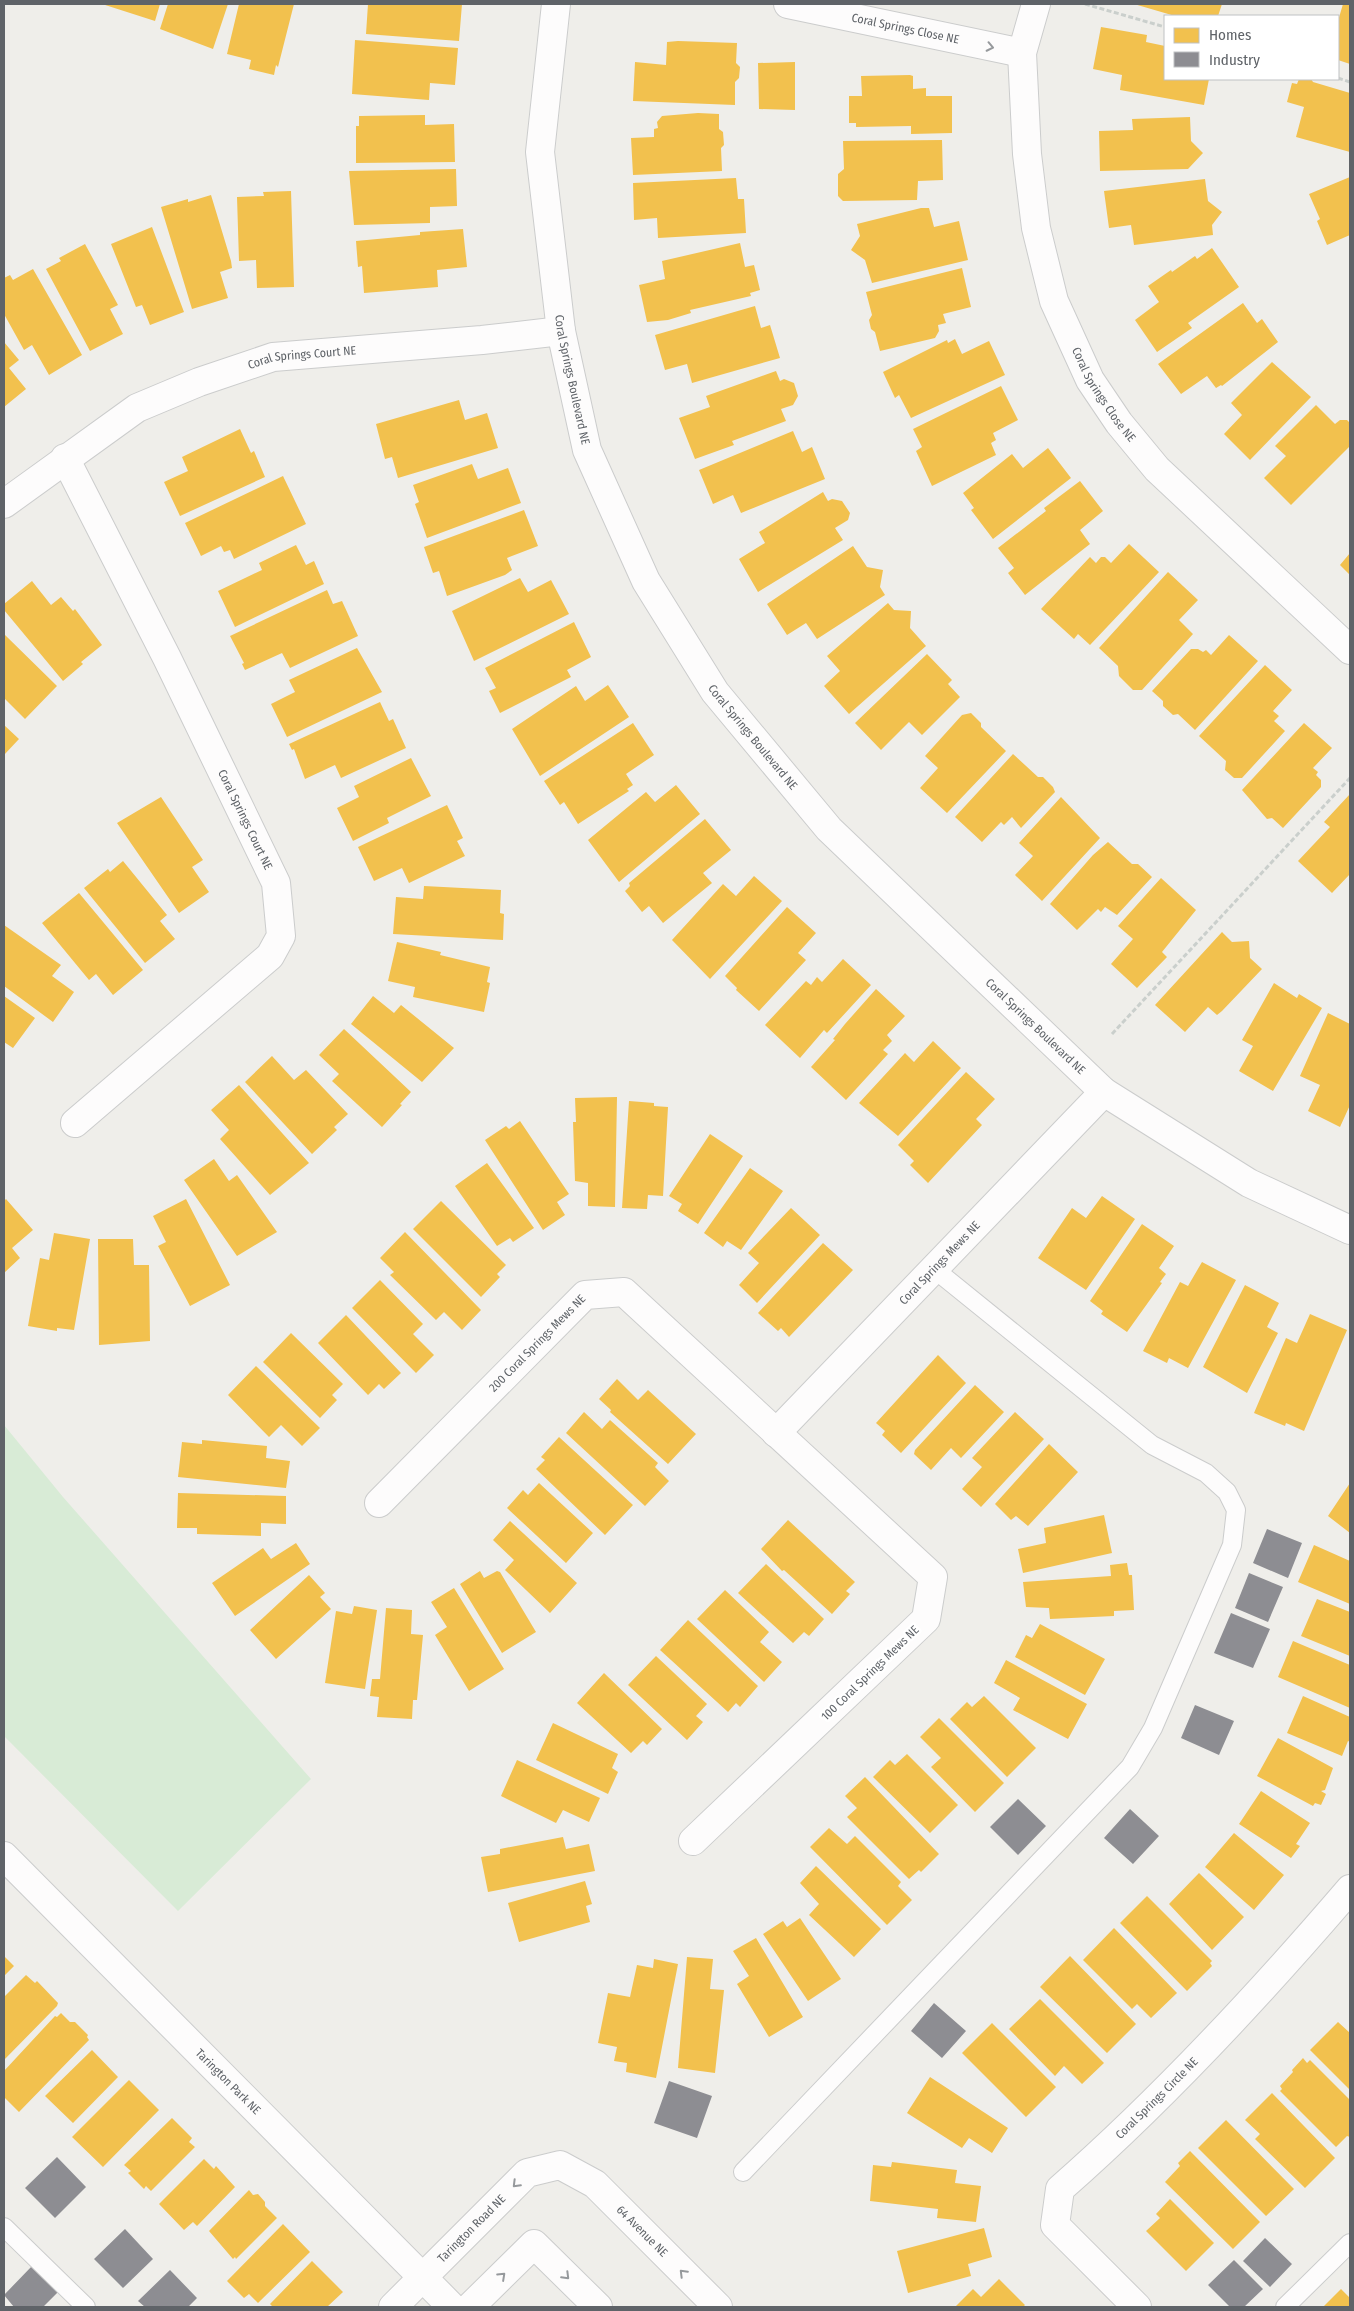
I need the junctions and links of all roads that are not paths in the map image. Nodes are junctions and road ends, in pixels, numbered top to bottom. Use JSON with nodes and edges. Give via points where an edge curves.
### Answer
{"nodes":[{"id":1,"x":556,"y":4,"type":"edge"},
{"id":2,"x":788,"y":4,"type":"edge"},
{"id":3,"x":1036,"y":4,"type":"edge"},
{"id":4,"x":1022,"y":53,"type":"junction"},
{"id":5,"x":561,"y":331,"type":"junction"},
{"id":6,"x":65,"y":458,"type":"junction"},
{"id":7,"x":4,"y":504,"type":"edge"},
{"id":8,"x":1350,"y":650,"type":"edge"},
{"id":9,"x":1104,"y":1092,"type":"junction"},
{"id":10,"x":75,"y":1123,"type":"dead end"},
{"id":11,"x":1350,"y":1230,"type":"edge"},
{"id":12,"x":933,"y":1268,"type":"junction"},
{"id":13,"x":776,"y":1433,"type":"junction"},
{"id":14,"x":379,"y":1503,"type":"dead end"},
{"id":15,"x":693,"y":1842,"type":"dead end"},
{"id":16,"x":4,"y":1856,"type":"edge"},
{"id":17,"x":1350,"y":1889,"type":"edge"},
{"id":18,"x":560,"y":2165,"type":"joint"},
{"id":19,"x":743,"y":2172,"type":"dead end"},
{"id":20,"x":4,"y":2227,"type":"edge"},
{"id":21,"x":1350,"y":2243,"type":"edge"},
{"id":22,"x":423,"y":2277,"type":"junction"},
{"id":23,"x":86,"y":2307,"type":"edge"},
{"id":24,"x":393,"y":2307,"type":"edge"},
{"id":25,"x":452,"y":2307,"type":"edge"},
{"id":26,"x":470,"y":2307,"type":"edge"},
{"id":27,"x":598,"y":2307,"type":"edge"},
{"id":28,"x":718,"y":2307,"type":"edge"},
{"id":29,"x":1137,"y":2307,"type":"edge"},
{"id":30,"x":1285,"y":2307,"type":"edge"}],
"edges":[{"from":1,"to":5,"type":"street","name":"Coral Springs Boulevard NE","via":[[540,152]]},
{"from":2,"to":4,"type":"street","name":"Coral Springs Close NE","one_way":true},
{"from":3,"to":4,"type":"street","name":"Coral Springs Close NE"},
{"from":4,"to":8,"type":"street","name":"Coral Springs Close NE","via":[[1027,154],[1036,228],[1054,301],[1090,380],[1158,470]]},
{"from":5,"to":6,"type":"street","name":"Coral Springs Court NE","via":[[273,357],[198,382],[137,408]]},
{"from":5,"to":9,"type":"street","name":"Coral Springs Boulevard NE","via":[[587,450],[646,581],[716,692],[829,828]]},
{"from":6,"to":7,"type":"street","name":"Coral Springs Court NE"},
{"from":6,"to":10,"type":"street","name":"Coral Springs Court NE","via":[[167,658],[276,884],[281,936],[270,956]]},
{"from":9,"to":11,"type":"street","name":"Coral Springs Boulevard NE","via":[[1248,1183]]},
{"from":9,"to":12,"type":"street","name":"Coral Springs Mews NE"},
{"from":12,"to":13,"type":"street","name":"Coral Springs Mews NE"},
{"from":12,"to":19,"type":"lane","via":[[1152,1445],[1206,1473],[1227,1492],[1236,1510],[1232,1545],[1153,1728],[1130,1767]]},
{"from":13,"to":14,"type":"street","name":"200 Coral Springs Mews NE","via":[[624,1292],[585,1295]]},
{"from":13,"to":15,"type":"street","name":"100 Coral Springs Mews NE","via":[[934,1577],[926,1619]]},
{"from":16,"to":22,"type":"street","name":"Tarington Park NE"},
{"from":17,"to":29,"type":"street","name":"Coral Springs Circle NE","via":[[1270,1982],[1114,2141],[1060,2188],[1055,2225]]},
{"from":18,"to":22,"type":"street","name":"Tarington Road NE","one_way":true,"via":[[527,2173]]},
{"from":28,"to":18,"type":"street","name":"64 Avenue NE","one_way":true,"via":[[595,2184]]},
{"from":20,"to":23,"type":"lane"},
{"from":21,"to":30,"type":"lane"},
{"from":22,"to":24,"type":"street","name":"Tarington Road NE"},
{"from":22,"to":25,"type":"street","name":"Tarington Park NE"},
{"from":26,"to":27,"type":"street","one_way":true,"via":[[534,2244]]}]}
